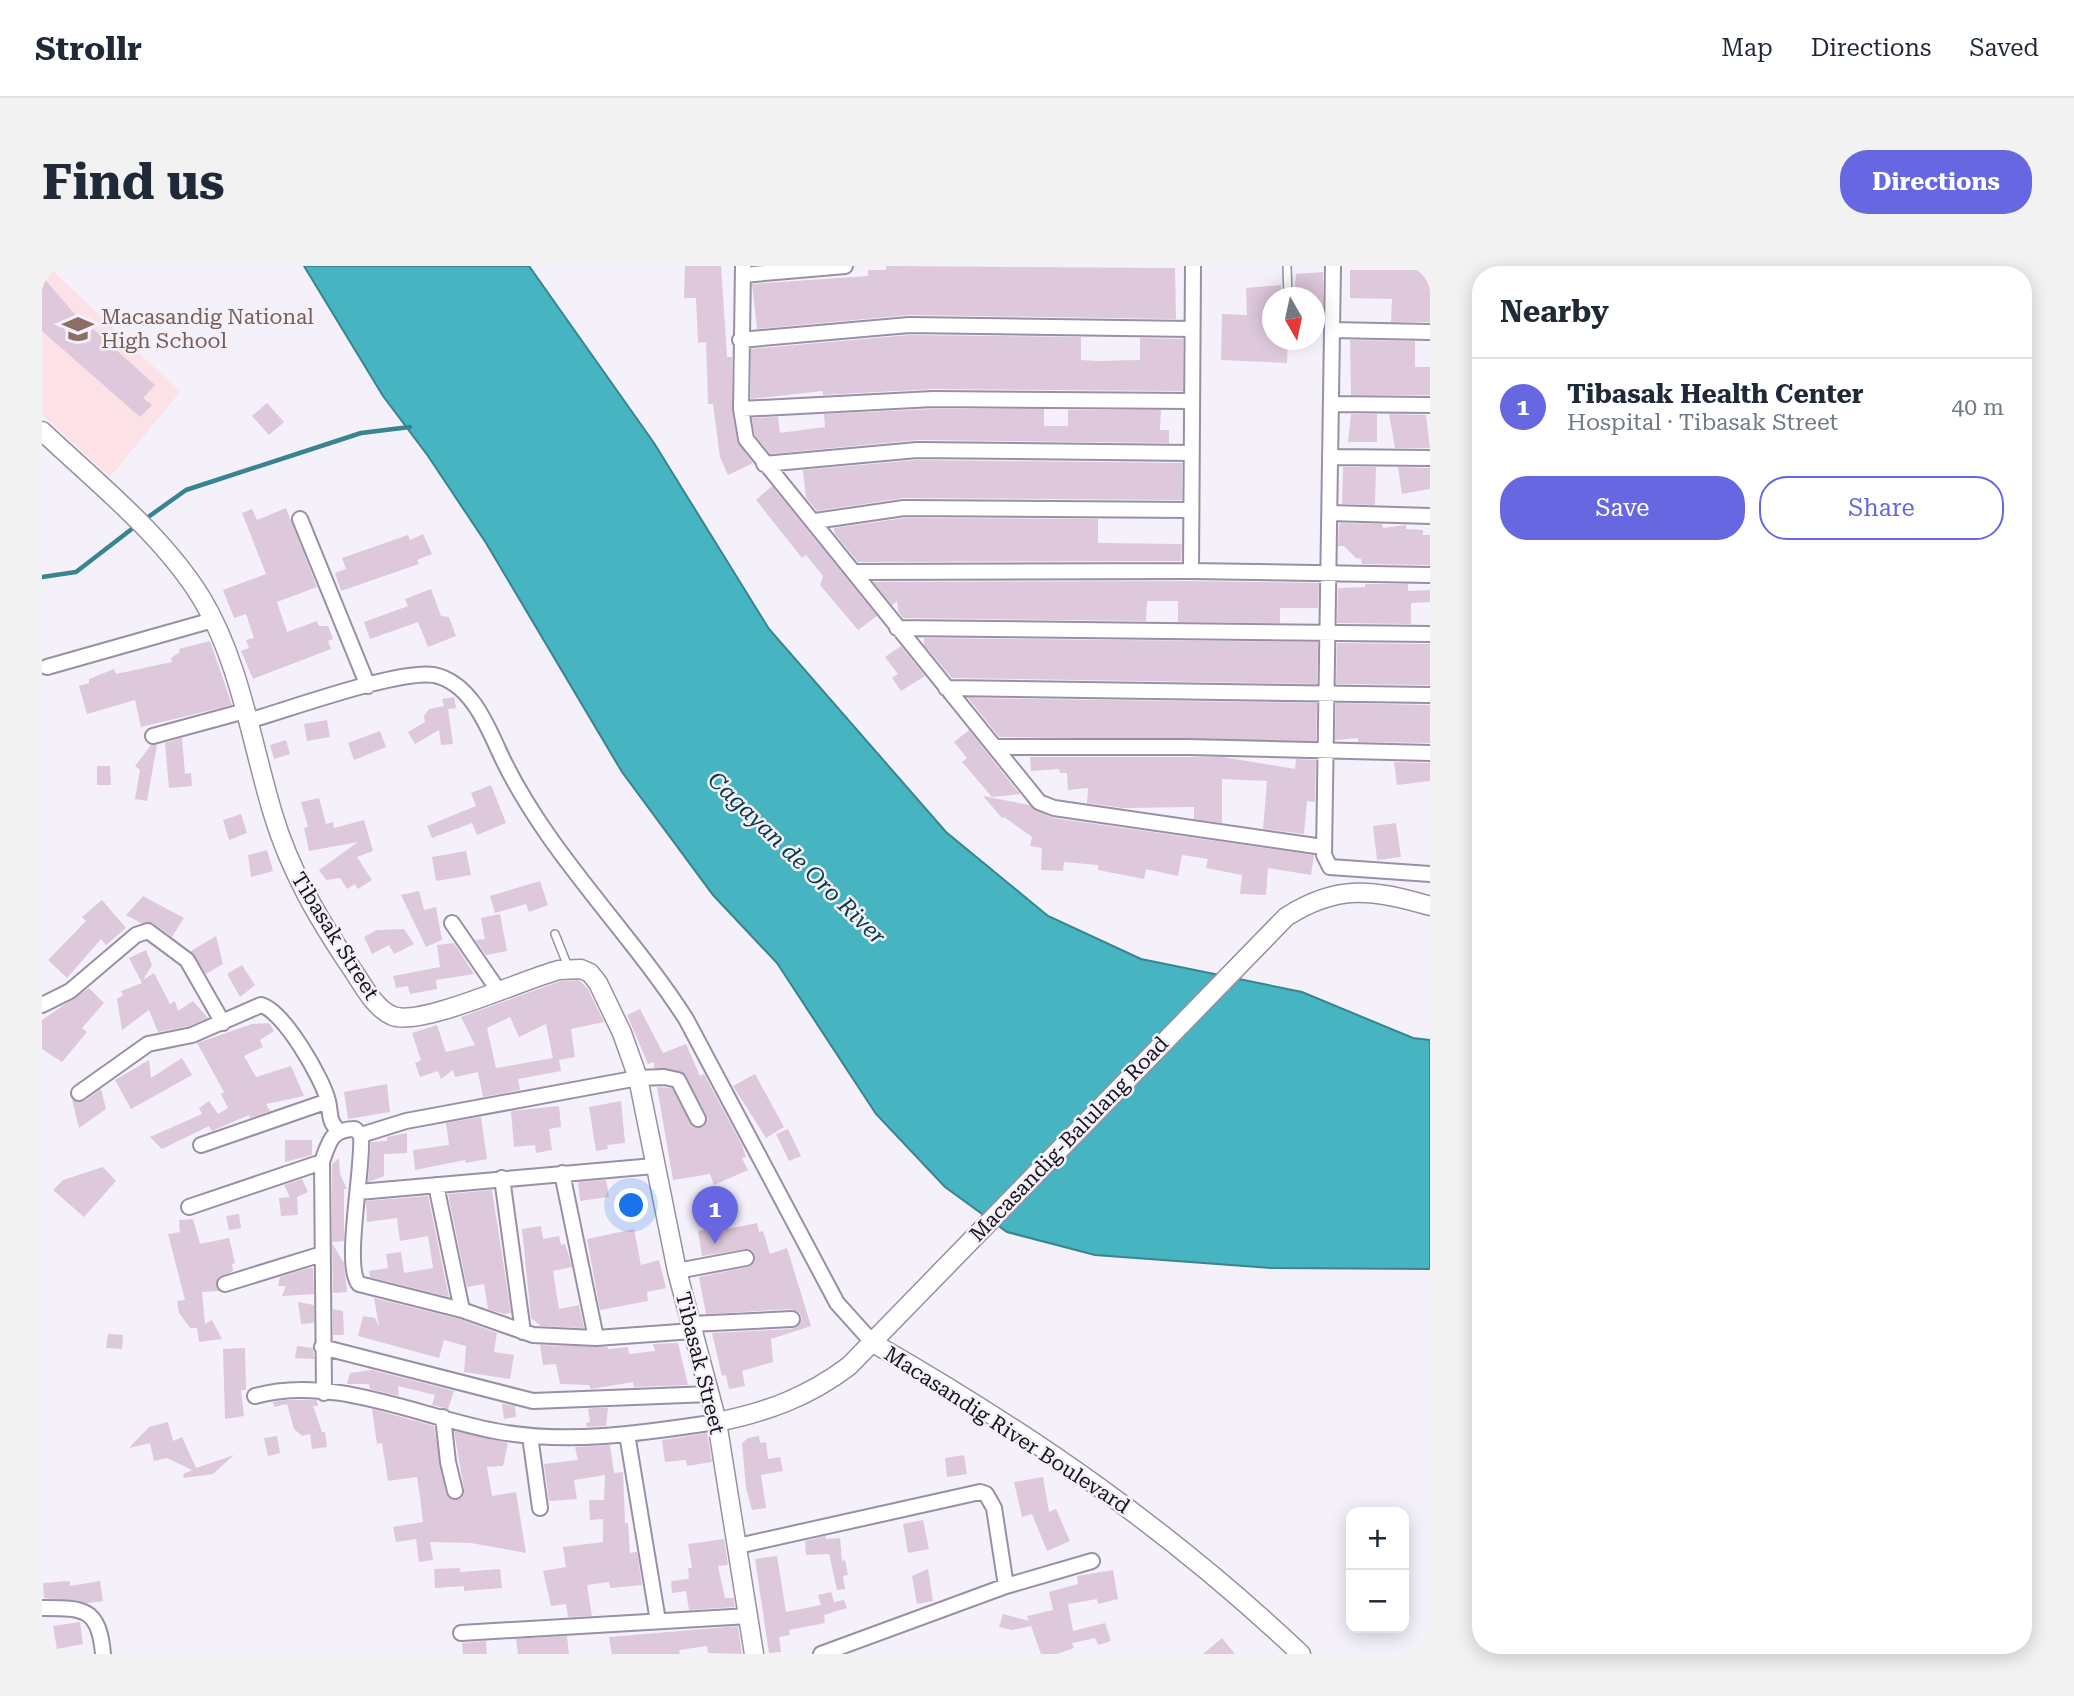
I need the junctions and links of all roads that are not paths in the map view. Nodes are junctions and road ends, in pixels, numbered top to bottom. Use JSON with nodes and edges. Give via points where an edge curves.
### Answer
{"nodes":[{"id":1,"x":845,"y":266,"type":"edge"},
{"id":2,"x":1193,"y":266,"type":"edge"},
{"id":3,"x":1287,"y":266,"type":"edge"},
{"id":4,"x":1333,"y":266,"type":"edge"},
{"id":5,"x":743,"y":270,"type":"edge"},
{"id":6,"x":1288,"y":287,"type":"edge"},
{"id":7,"x":1192,"y":329,"type":"junction"},
{"id":8,"x":1332,"y":330,"type":"junction"},
{"id":9,"x":1430,"y":332,"type":"edge"},
{"id":10,"x":740,"y":340,"type":"junction"},
{"id":11,"x":1192,"y":401,"type":"junction"},
{"id":12,"x":1331,"y":404,"type":"junction"},
{"id":13,"x":1430,"y":405,"type":"edge"},
{"id":14,"x":741,"y":409,"type":"junction"},
{"id":15,"x":42,"y":431,"type":"edge"},
{"id":16,"x":1192,"y":453,"type":"junction"},
{"id":17,"x":1332,"y":457,"type":"junction"},
{"id":18,"x":1430,"y":458,"type":"edge"},
{"id":19,"x":764,"y":464,"type":"junction"},
{"id":20,"x":1190,"y":510,"type":"junction"},
{"id":21,"x":1330,"y":513,"type":"junction"},
{"id":22,"x":1430,"y":516,"type":"edge"},
{"id":23,"x":300,"y":519,"type":"dead end"},
{"id":24,"x":815,"y":522,"type":"junction"},
{"id":25,"x":1191,"y":571,"type":"junction"},
{"id":26,"x":854,"y":572,"type":"junction"},
{"id":27,"x":1330,"y":574,"type":"junction"},
{"id":28,"x":1430,"y":575,"type":"edge"},
{"id":29,"x":213,"y":620,"type":"junction"},
{"id":30,"x":897,"y":628,"type":"junction"},
{"id":31,"x":1329,"y":633,"type":"junction"},
{"id":32,"x":1430,"y":634,"type":"edge"},
{"id":33,"x":47,"y":667,"type":"dead end"},
{"id":34,"x":368,"y":686,"type":"junction"},
{"id":35,"x":946,"y":688,"type":"junction"},
{"id":36,"x":1327,"y":693,"type":"junction"},
{"id":37,"x":1430,"y":695,"type":"edge"},
{"id":38,"x":246,"y":716,"type":"junction"},
{"id":39,"x":153,"y":736,"type":"dead end"},
{"id":40,"x":996,"y":747,"type":"junction"},
{"id":41,"x":1327,"y":751,"type":"junction"},
{"id":42,"x":1430,"y":753,"type":"edge"},
{"id":43,"x":1323,"y":847,"type":"junction"},
{"id":44,"x":1430,"y":874,"type":"edge"},
{"id":45,"x":1430,"y":906,"type":"edge"},
{"id":46,"x":452,"y":923,"type":"dead end"},
{"id":47,"x":555,"y":934,"type":"dead end"},
{"id":48,"x":569,"y":970,"type":"junction"},
{"id":49,"x":498,"y":989,"type":"junction"},
{"id":50,"x":42,"y":1005,"type":"edge"},
{"id":51,"x":223,"y":1023,"type":"junction"},
{"id":52,"x":638,"y":1078,"type":"junction"},
{"id":53,"x":79,"y":1093,"type":"dead end"},
{"id":54,"x":328,"y":1101,"type":"junction"},
{"id":55,"x":698,"y":1119,"type":"dead end"},
{"id":56,"x":339,"y":1131,"type":"junction"},
{"id":57,"x":361,"y":1135,"type":"junction"},
{"id":58,"x":201,"y":1145,"type":"dead end"},
{"id":59,"x":322,"y":1162,"type":"junction"},
{"id":60,"x":654,"y":1166,"type":"junction"},
{"id":61,"x":562,"y":1173,"type":"junction"},
{"id":62,"x":502,"y":1178,"type":"junction"},
{"id":63,"x":436,"y":1185,"type":"junction"},
{"id":64,"x":359,"y":1192,"type":"junction"},
{"id":65,"x":189,"y":1207,"type":"dead end"},
{"id":66,"x":322,"y":1254,"type":"junction"},
{"id":67,"x":746,"y":1258,"type":"dead end"},
{"id":68,"x":677,"y":1271,"type":"junction"},
{"id":69,"x":225,"y":1284,"type":"dead end"},
{"id":70,"x":462,"y":1310,"type":"junction"},
{"id":71,"x":792,"y":1319,"type":"dead end"},
{"id":72,"x":692,"y":1328,"type":"junction"},
{"id":73,"x":523,"y":1332,"type":"junction"},
{"id":74,"x":596,"y":1338,"type":"junction"},
{"id":75,"x":873,"y":1343,"type":"junction"},
{"id":76,"x":322,"y":1347,"type":"junction"},
{"id":77,"x":324,"y":1393,"type":"junction"},
{"id":78,"x":710,"y":1394,"type":"junction"},
{"id":79,"x":255,"y":1396,"type":"dead end"},
{"id":80,"x":443,"y":1417,"type":"junction"},
{"id":81,"x":717,"y":1422,"type":"junction"},
{"id":82,"x":627,"y":1434,"type":"junction"},
{"id":83,"x":530,"y":1436,"type":"junction"},
{"id":84,"x":455,"y":1491,"type":"dead end"},
{"id":85,"x":540,"y":1508,"type":"dead end"},
{"id":86,"x":738,"y":1546,"type":"junction"},
{"id":87,"x":1092,"y":1561,"type":"dead end"},
{"id":88,"x":1006,"y":1586,"type":"junction"},
{"id":89,"x":42,"y":1608,"type":"edge"},
{"id":90,"x":749,"y":1616,"type":"junction"},
{"id":91,"x":658,"y":1621,"type":"junction"},
{"id":92,"x":461,"y":1633,"type":"dead end"},
{"id":93,"x":103,"y":1654,"type":"edge"},
{"id":94,"x":754,"y":1654,"type":"edge"},
{"id":95,"x":821,"y":1654,"type":"edge"},
{"id":96,"x":1301,"y":1654,"type":"edge"}],
"edges":[{"from":1,"to":5,"type":"street"},
{"from":2,"to":7,"type":"street"},
{"from":3,"to":6,"type":"lane"},
{"from":4,"to":8,"type":"street"},
{"from":5,"to":10,"type":"street"},
{"from":7,"to":10,"type":"street","via":[[909,325]]},
{"from":7,"to":11,"type":"street"},
{"from":8,"to":9,"type":"street"},
{"from":8,"to":12,"type":"street"},
{"from":10,"to":14,"type":"street"},
{"from":11,"to":14,"type":"street","via":[[933,399]]},
{"from":11,"to":16,"type":"street"},
{"from":12,"to":13,"type":"street"},
{"from":12,"to":17,"type":"street"},
{"from":14,"to":19,"type":"street","via":[[746,439]]},
{"from":15,"to":29,"type":"street","name":"Tibasak Street","via":[[167,553]]},
{"from":16,"to":19,"type":"street","via":[[917,450]]},
{"from":16,"to":20,"type":"street"},
{"from":17,"to":18,"type":"street"},
{"from":17,"to":21,"type":"street"},
{"from":19,"to":24,"type":"street"},
{"from":20,"to":24,"type":"street","via":[[904,508]]},
{"from":20,"to":25,"type":"street"},
{"from":21,"to":22,"type":"street"},
{"from":21,"to":27,"type":"street"},
{"from":23,"to":34,"type":"street"},
{"from":24,"to":26,"type":"street"},
{"from":25,"to":26,"type":"street"},
{"from":25,"to":27,"type":"street"},
{"from":26,"to":30,"type":"street"},
{"from":27,"to":28,"type":"street"},
{"from":27,"to":31,"type":"street"},
{"from":29,"to":33,"type":"street"},
{"from":29,"to":38,"type":"street","name":"Tibasak Street"},
{"from":30,"to":31,"type":"street"},
{"from":30,"to":35,"type":"street"},
{"from":31,"to":32,"type":"street"},
{"from":31,"to":36,"type":"street"},
{"from":34,"to":38,"type":"street"},
{"from":34,"to":75,"type":"street","via":[[433,675],[463,690],[478,709],[526,801],[686,1019],[837,1303]]},
{"from":35,"to":36,"type":"street"},
{"from":35,"to":40,"type":"street"},
{"from":36,"to":37,"type":"street"},
{"from":36,"to":41,"type":"street"},
{"from":38,"to":39,"type":"street"},
{"from":38,"to":49,"type":"street","name":"Tibasak Street","via":[[295,876],[377,1005],[395,1017],[423,1017]]},
{"from":40,"to":41,"type":"street"},
{"from":40,"to":43,"type":"street","via":[[1039,802],[1054,808]]},
{"from":41,"to":42,"type":"street"},
{"from":41,"to":43,"type":"street"},
{"from":43,"to":44,"type":"street","via":[[1330,867]]},
{"from":45,"to":75,"type":"street","name":"Macasandig-Balulang Road","via":[[1369,893],[1334,893],[1303,906],[1272,928]]},
{"from":46,"to":49,"type":"street"},
{"from":47,"to":48,"type":"lane"},
{"from":48,"to":49,"type":"street","name":"Tibasak Street"},
{"from":48,"to":52,"type":"street","name":"Tibasak Street","via":[[590,973],[598,983]]},
{"from":50,"to":51,"type":"street","via":[[59,999],[136,935],[148,931],[187,960]]},
{"from":51,"to":53,"type":"street","via":[[148,1044]]},
{"from":51,"to":54,"type":"street","via":[[261,1005],[268,1007],[317,1072]]},
{"from":52,"to":55,"type":"street","via":[[678,1080]]},
{"from":52,"to":57,"type":"street","via":[[406,1121]]},
{"from":52,"to":60,"type":"street","name":"Tibasak Street"},
{"from":54,"to":56,"type":"street","via":[[331,1122]]},
{"from":54,"to":58,"type":"street"},
{"from":56,"to":57,"type":"street","via":[[355,1129]]},
{"from":56,"to":59,"type":"street","via":[[328,1140]]},
{"from":57,"to":64,"type":"street"},
{"from":59,"to":65,"type":"street"},
{"from":59,"to":66,"type":"street"},
{"from":60,"to":61,"type":"street"},
{"from":60,"to":68,"type":"street","name":"Tibasak Street"},
{"from":61,"to":62,"type":"street"},
{"from":61,"to":74,"type":"street"},
{"from":62,"to":63,"type":"street"},
{"from":62,"to":73,"type":"street"},
{"from":63,"to":64,"type":"street"},
{"from":63,"to":70,"type":"street"},
{"from":64,"to":70,"type":"street","via":[[353,1278],[359,1284]]},
{"from":66,"to":69,"type":"street"},
{"from":66,"to":76,"type":"street"},
{"from":67,"to":68,"type":"street"},
{"from":68,"to":72,"type":"street","name":"Tibasak Street"},
{"from":70,"to":73,"type":"street"},
{"from":71,"to":72,"type":"street"},
{"from":72,"to":74,"type":"street"},
{"from":72,"to":78,"type":"street","name":"Tibasak Street"},
{"from":73,"to":74,"type":"street"},
{"from":75,"to":81,"type":"street","name":"Macasandig-Balulang Road","via":[[809,1394]]},
{"from":75,"to":96,"type":"street","name":"Macasandig River Boulevard","via":[[1108,1491],[1236,1594]]},
{"from":76,"to":77,"type":"street"},
{"from":76,"to":78,"type":"street","via":[[533,1401]]},
{"from":77,"to":79,"type":"street","via":[[273,1391]]},
{"from":77,"to":80,"type":"street"},
{"from":78,"to":81,"type":"street","name":"Tibasak Street"},
{"from":80,"to":83,"type":"street"},
{"from":80,"to":84,"type":"street"},
{"from":81,"to":82,"type":"street"},
{"from":81,"to":86,"type":"street","name":"Tibasak Street"},
{"from":82,"to":83,"type":"street"},
{"from":82,"to":91,"type":"street"},
{"from":83,"to":85,"type":"street"},
{"from":86,"to":88,"type":"street","via":[[980,1492],[993,1508]]},
{"from":86,"to":90,"type":"street","name":"Tibasak Street"},
{"from":87,"to":88,"type":"street"},
{"from":88,"to":95,"type":"street"},
{"from":89,"to":93,"type":"street","via":[[74,1608],[90,1615],[99,1627]]},
{"from":90,"to":91,"type":"street"},
{"from":90,"to":94,"type":"street","name":"Tibasak Street"},
{"from":91,"to":92,"type":"street"}]}
